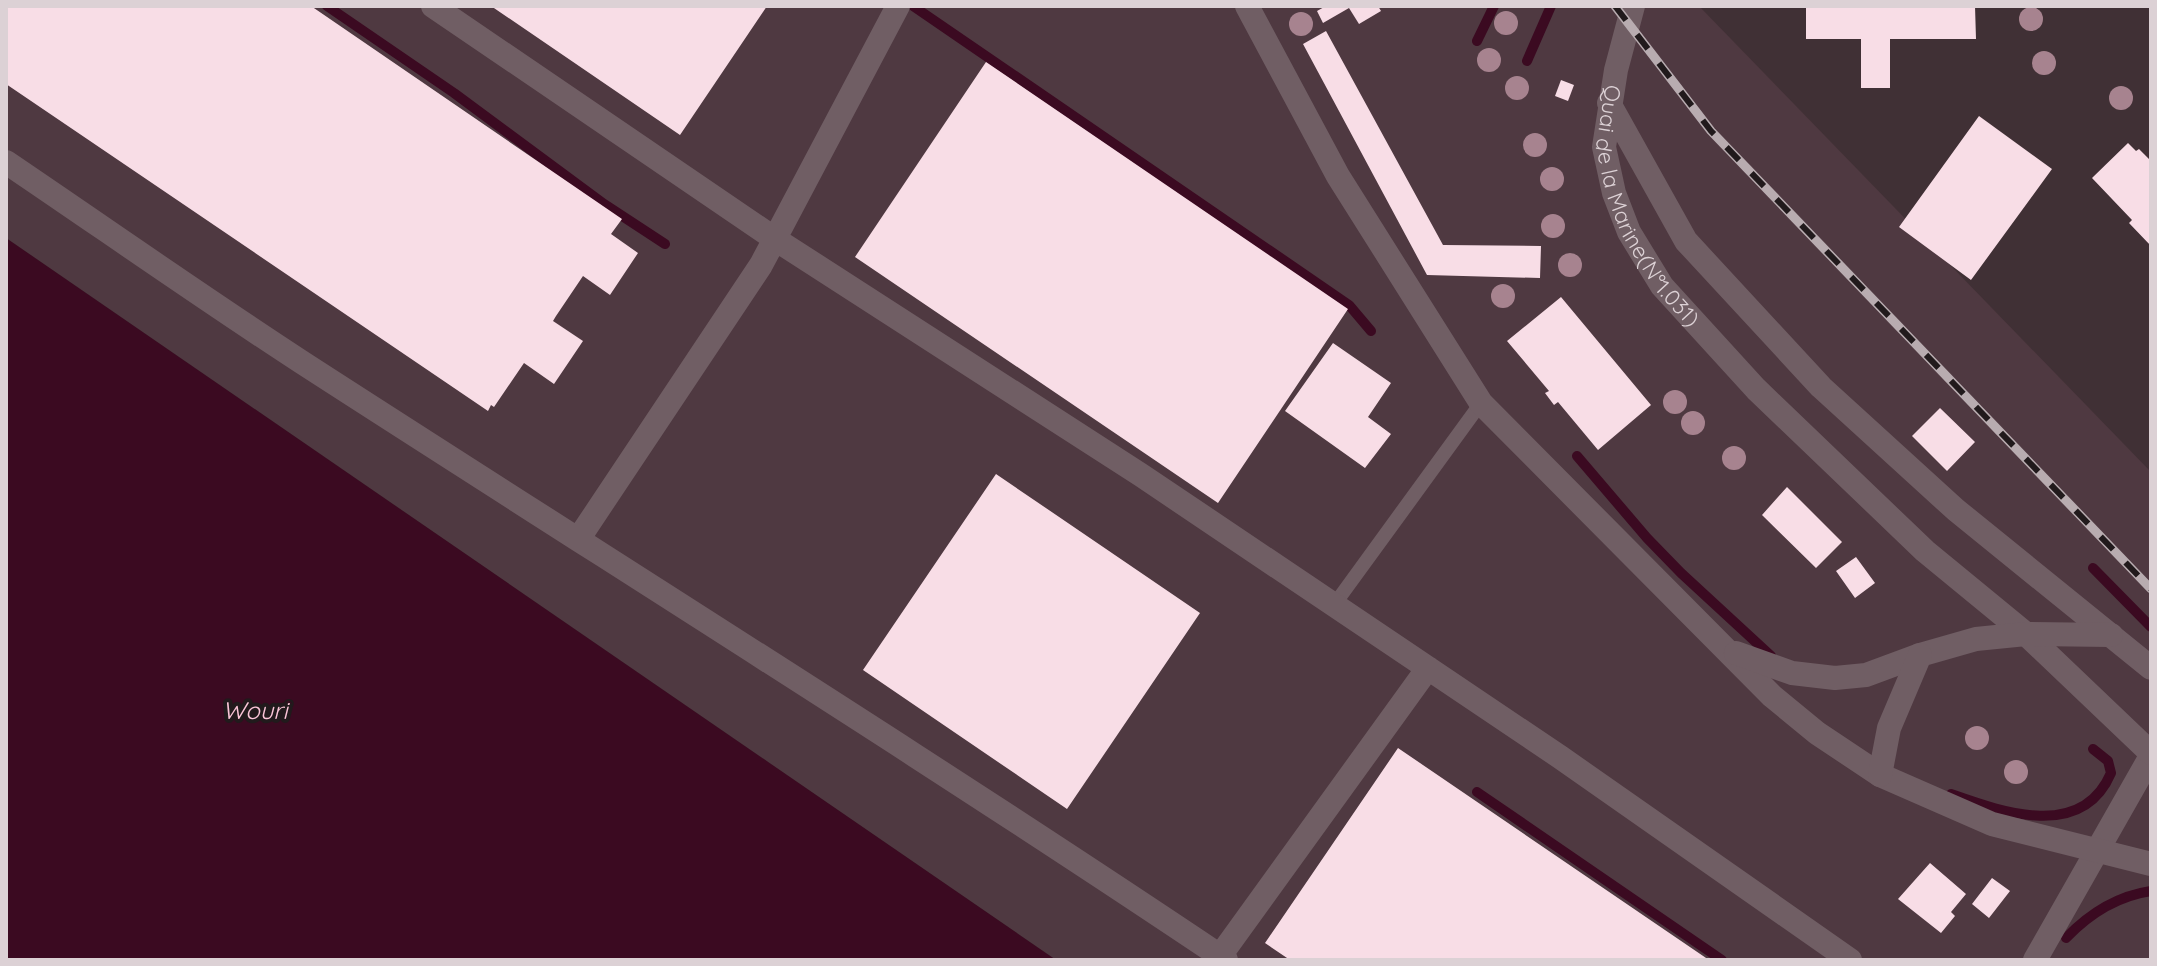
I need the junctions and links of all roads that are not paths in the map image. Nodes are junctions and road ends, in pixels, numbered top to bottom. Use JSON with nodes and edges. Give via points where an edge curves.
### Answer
{"nodes":[{"id":1,"x":433,"y":6,"type":"edge"},
{"id":2,"x":898,"y":6,"type":"edge"},
{"id":3,"x":1247,"y":6,"type":"edge"},
{"id":4,"x":1633,"y":6,"type":"edge"},
{"id":5,"x":1609,"y":103,"type":"junction"},
{"id":6,"x":6,"y":162,"type":"edge"},
{"id":7,"x":775,"y":239,"type":"junction"},
{"id":8,"x":1481,"y":403,"type":"junction"},
{"id":9,"x":579,"y":538,"type":"junction"},
{"id":10,"x":1334,"y":605,"type":"junction"},
{"id":11,"x":2026,"y":634,"type":"junction"},
{"id":12,"x":2111,"y":635,"type":"junction"},
{"id":13,"x":1730,"y":651,"type":"junction"},
{"id":14,"x":1920,"y":655,"type":"junction"},
{"id":15,"x":1428,"y":668,"type":"junction"},
{"id":16,"x":2151,"y":668,"type":"edge"},
{"id":17,"x":2151,"y":754,"type":"edge"},
{"id":18,"x":1880,"y":775,"type":"junction"},
{"id":19,"x":2095,"y":851,"type":"junction"},
{"id":20,"x":2151,"y":864,"type":"edge"},
{"id":21,"x":1223,"y":958,"type":"edge"},
{"id":22,"x":1850,"y":960,"type":"edge"},
{"id":23,"x":2035,"y":960,"type":"edge"}],
"edges":[{"from":1,"to":7,"type":"street"},
{"from":2,"to":7,"type":"street"},
{"from":3,"to":8,"type":"street","via":[[1338,176]]},
{"from":4,"to":5,"type":"street"},
{"from":5,"to":11,"type":"street","name":"Quai de la Marine(N°1.031)","via":[[1604,147],[1614,193],[1629,232],[1662,286],[1756,389],[1913,541]]},
{"from":5,"to":12,"type":"street","name":"Quai de la Marine(N°1.031)","via":[[1686,241],[1821,387],[1956,510]]},
{"from":6,"to":9,"type":"street","via":[[300,362]]},
{"from":7,"to":9,"type":"street"},
{"from":7,"to":10,"type":"street"},
{"from":8,"to":10,"type":"lane"},
{"from":8,"to":13,"type":"street"},
{"from":9,"to":21,"type":"street"},
{"from":10,"to":15,"type":"street"},
{"from":11,"to":12,"type":"street"},
{"from":11,"to":14,"type":"street","via":[[1976,639]]},
{"from":11,"to":17,"type":"street","name":"Quai de la Marine(N°1.031)"},
{"from":12,"to":16,"type":"street","name":"Quai de la Marine(N°1.031)"},
{"from":13,"to":14,"type":"street","via":[[1792,673],[1835,678],[1866,675]]},
{"from":13,"to":18,"type":"street","via":[[1805,724]]},
{"from":14,"to":18,"type":"street","via":[[1889,728]]},
{"from":15,"to":21,"type":"street"},
{"from":15,"to":22,"type":"street"},
{"from":17,"to":19,"type":"street"},
{"from":18,"to":19,"type":"street","via":[[1992,824]]},
{"from":19,"to":20,"type":"street"},
{"from":19,"to":23,"type":"street"}]}
